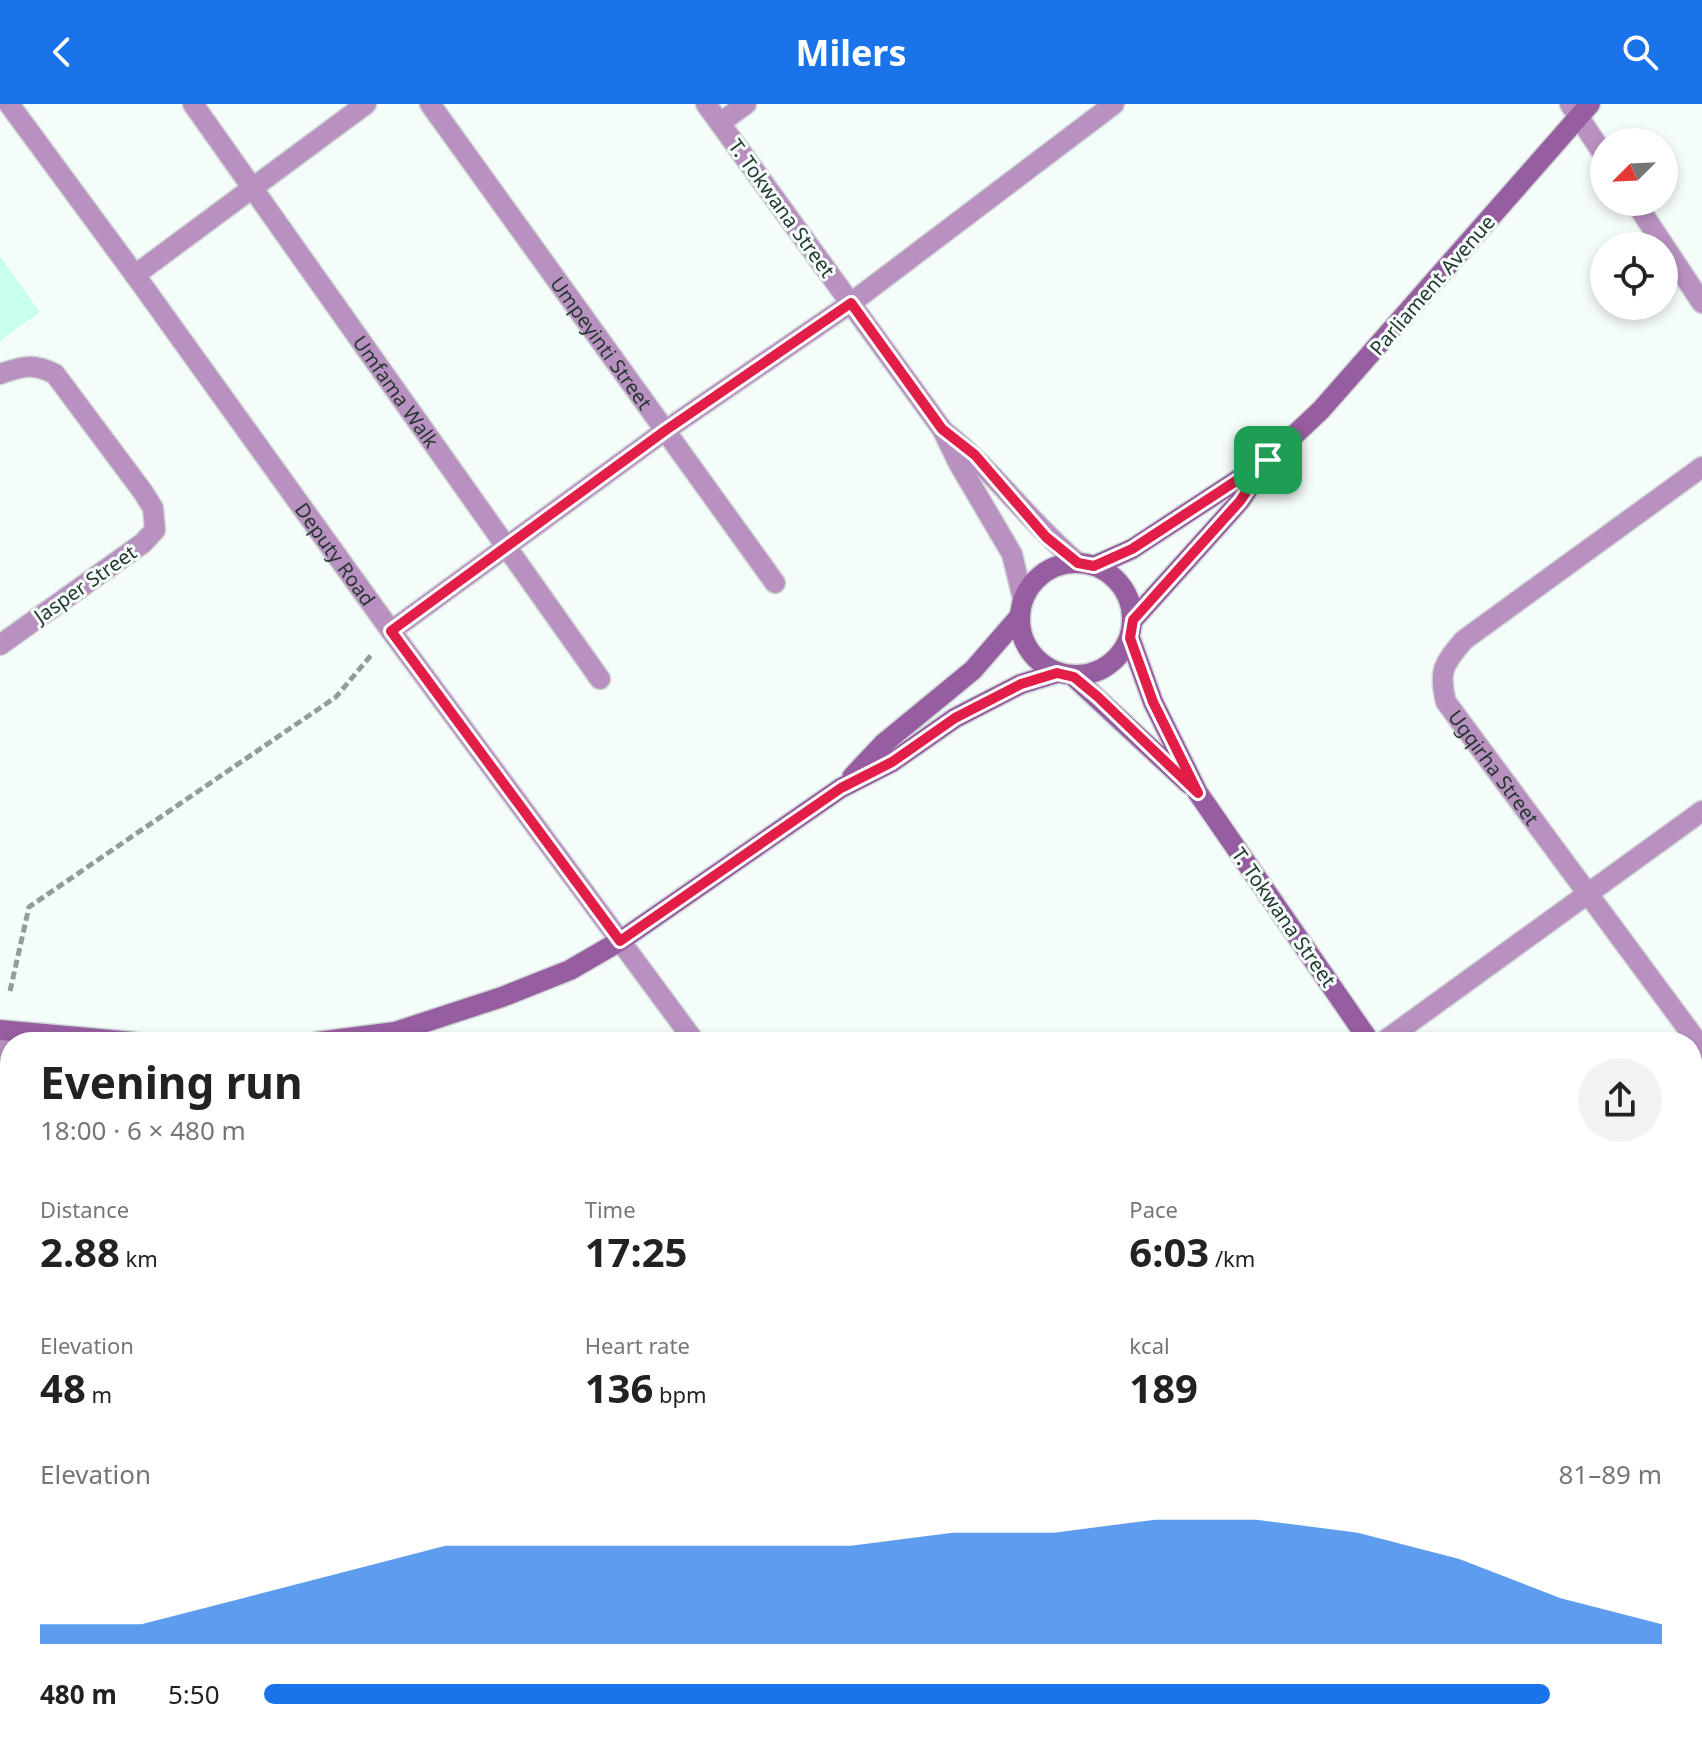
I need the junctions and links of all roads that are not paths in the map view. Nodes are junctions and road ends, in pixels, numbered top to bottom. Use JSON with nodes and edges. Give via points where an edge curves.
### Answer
{"nodes":[{"id":1,"x":9,"y":104,"type":"edge"},
{"id":2,"x":193,"y":104,"type":"edge"},
{"id":3,"x":366,"y":104,"type":"edge"},
{"id":4,"x":430,"y":104,"type":"edge"},
{"id":5,"x":706,"y":104,"type":"edge"},
{"id":6,"x":746,"y":104,"type":"edge"},
{"id":7,"x":1114,"y":104,"type":"edge"},
{"id":8,"x":1579,"y":108,"type":"edge"},
{"id":9,"x":720,"y":123,"type":"junction"},
{"id":10,"x":1590,"y":129,"type":"edge"},
{"id":11,"x":252,"y":186,"type":"junction"},
{"id":12,"x":1644,"y":216,"type":"edge"},
{"id":13,"x":135,"y":275,"type":"junction"},
{"id":14,"x":851,"y":303,"type":"junction"},
{"id":15,"x":1702,"y":303,"type":"edge"},
{"id":16,"x":0,"y":374,"type":"edge"},
{"id":17,"x":942,"y":429,"type":"junction"},
{"id":18,"x":666,"y":430,"type":"junction"},
{"id":19,"x":1268,"y":460,"type":"junction"},
{"id":20,"x":1702,"y":467,"type":"edge"},
{"id":21,"x":505,"y":546,"type":"junction"},
{"id":22,"x":1086,"y":564,"type":"junction"},
{"id":23,"x":775,"y":583,"type":"dead end"},
{"id":24,"x":1021,"y":608,"type":"junction"},
{"id":25,"x":1131,"y":629,"type":"junction"},
{"id":26,"x":391,"y":631,"type":"junction"},
{"id":27,"x":0,"y":645,"type":"edge"},
{"id":28,"x":1065,"y":675,"type":"junction"},
{"id":29,"x":600,"y":679,"type":"dead end"},
{"id":30,"x":841,"y":788,"type":"junction"},
{"id":31,"x":1198,"y":793,"type":"junction"},
{"id":32,"x":1702,"y":811,"type":"edge"},
{"id":33,"x":1589,"y":894,"type":"junction"},
{"id":34,"x":620,"y":941,"type":"junction"},
{"id":35,"x":1,"y":1030,"type":"edge"},
{"id":36,"x":23,"y":1032,"type":"edge"},
{"id":37,"x":395,"y":1032,"type":"edge"},
{"id":38,"x":688,"y":1032,"type":"edge"},
{"id":39,"x":1363,"y":1032,"type":"edge"},
{"id":40,"x":1397,"y":1032,"type":"edge"},
{"id":41,"x":1690,"y":1032,"type":"edge"}],
"edges":[{"from":1,"to":13,"type":"street","name":"Deputy Road"},
{"from":2,"to":11,"type":"street","name":"Umfama Walk"},
{"from":3,"to":11,"type":"street"},
{"from":4,"to":18,"type":"street","name":"Umpeyinti Street"},
{"from":5,"to":9,"type":"street","name":"T. Tokwana Street"},
{"from":6,"to":9,"type":"street"},
{"from":7,"to":14,"type":"street"},
{"from":8,"to":10,"type":"street"},
{"from":8,"to":19,"type":"street","name":"Parliament Avenue","via":[[1321,410]]},
{"from":9,"to":14,"type":"street","name":"T. Tokwana Street"},
{"from":11,"to":13,"type":"street"},
{"from":11,"to":21,"type":"street","name":"Umfama Walk"},
{"from":12,"to":15,"type":"street"},
{"from":13,"to":26,"type":"street","name":"Deputy Road"},
{"from":14,"to":17,"type":"street","name":"T. Tokwana Street"},
{"from":14,"to":18,"type":"street"},
{"from":16,"to":27,"type":"street","name":"Jasper Street","via":[[37,365],[55,374],[143,492],[153,508],[155,530]]},
{"from":17,"to":22,"type":"street","name":"T. Tokwana Street","via":[[975,455],[1046,537]]},
{"from":17,"to":24,"type":"street","name":"T. Tokwana Street","via":[[1012,554]]},
{"from":18,"to":21,"type":"street"},
{"from":18,"to":23,"type":"street","name":"Umpeyinti Street"},
{"from":19,"to":22,"type":"street","name":"Parliament Avenue","via":[[1132,549]]},
{"from":19,"to":25,"type":"street","name":"Parliament Avenue","via":[[1240,501]]},
{"from":20,"to":33,"type":"street","name":"Ugqirha Street","via":[[1464,640],[1443,665],[1446,702]]},
{"from":21,"to":26,"type":"street"},
{"from":21,"to":29,"type":"street","name":"Umfama Walk"},
{"from":22,"to":24,"type":"street","via":[[1045,572],[1032,584]]},
{"from":22,"to":25,"type":"street","via":[[1107,572],[1126,592]]},
{"from":24,"to":28,"type":"street","via":[[1021,635],[1029,651],[1041,664]]},
{"from":24,"to":30,"type":"street","via":[[973,670],[883,744]]},
{"from":25,"to":28,"type":"street","via":[[1121,654],[1108,666],[1092,674]]},
{"from":25,"to":31,"type":"street","name":"T. Tokwana Street","via":[[1153,702]]},
{"from":26,"to":34,"type":"street","name":"Deputy Road"},
{"from":28,"to":30,"type":"street","via":[[1021,684],[988,699],[892,762]]},
{"from":28,"to":31,"type":"street","name":"T. Tokwana Street"},
{"from":30,"to":34,"type":"street"},
{"from":31,"to":39,"type":"street","name":"T. Tokwana Street"},
{"from":32,"to":33,"type":"street"},
{"from":33,"to":40,"type":"street"},
{"from":33,"to":41,"type":"street","name":"Ugqirha Street"},
{"from":34,"to":37,"type":"street","via":[[570,970]]},
{"from":34,"to":38,"type":"street","name":"Deputy Road"},
{"from":35,"to":36,"type":"street"}]}
